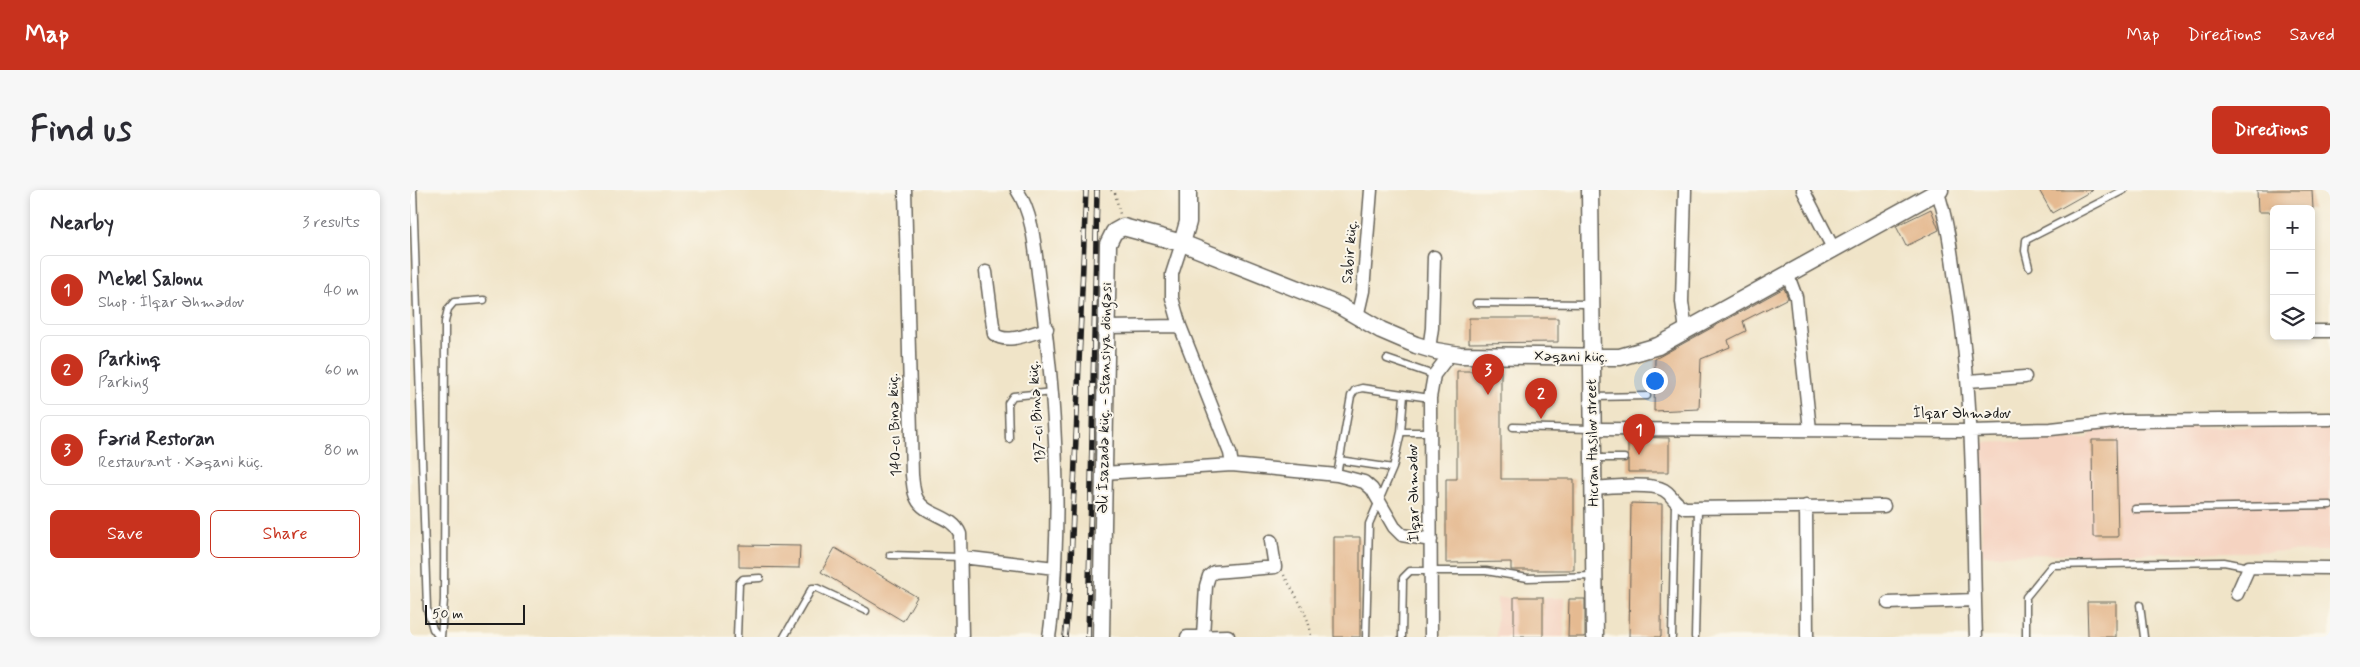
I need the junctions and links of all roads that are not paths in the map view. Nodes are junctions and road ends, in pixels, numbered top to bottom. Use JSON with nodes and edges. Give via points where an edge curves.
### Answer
{"nodes":[{"id":1,"x":413,"y":190,"type":"edge"},
{"id":2,"x":905,"y":190,"type":"edge"},
{"id":3,"x":1016,"y":190,"type":"edge"},
{"id":4,"x":1188,"y":190,"type":"edge"},
{"id":5,"x":1371,"y":190,"type":"edge"},
{"id":6,"x":1590,"y":190,"type":"edge"},
{"id":7,"x":1685,"y":190,"type":"edge"},
{"id":8,"x":1802,"y":190,"type":"edge"},
{"id":9,"x":1938,"y":190,"type":"edge"},
{"id":10,"x":2122,"y":191,"type":"edge"},
{"id":11,"x":1182,"y":243,"type":"junction"},
{"id":12,"x":1833,"y":248,"type":"junction"},
{"id":13,"x":1434,"y":257,"type":"dead end"},
{"id":14,"x":2029,"y":267,"type":"dead end"},
{"id":15,"x":986,"y":272,"type":"dead end"},
{"id":16,"x":1788,"y":273,"type":"junction"},
{"id":17,"x":484,"y":300,"type":"dead end"},
{"id":18,"x":1476,"y":303,"type":"dead end"},
{"id":19,"x":1591,"y":304,"type":"junction"},
{"id":20,"x":1357,"y":316,"type":"junction"},
{"id":21,"x":1180,"y":326,"type":"junction"},
{"id":22,"x":1107,"y":327,"type":"junction"},
{"id":23,"x":1046,"y":329,"type":"junction"},
{"id":24,"x":1686,"y":331,"type":"junction"},
{"id":25,"x":2315,"y":331,"type":"edge"},
{"id":26,"x":2330,"y":331,"type":"edge"},
{"id":27,"x":1429,"y":349,"type":"junction"},
{"id":28,"x":1450,"y":354,"type":"junction"},
{"id":29,"x":1592,"y":358,"type":"junction"},
{"id":30,"x":1387,"y":359,"type":"dead end"},
{"id":31,"x":1434,"y":375,"type":"junction"},
{"id":32,"x":2025,"y":377,"type":"dead end"},
{"id":33,"x":1968,"y":380,"type":"junction"},
{"id":34,"x":1053,"y":392,"type":"junction"},
{"id":35,"x":1404,"y":395,"type":"junction"},
{"id":36,"x":1647,"y":396,"type":"dead end"},
{"id":37,"x":1592,"y":397,"type":"junction"},
{"id":38,"x":1430,"y":398,"type":"junction"},
{"id":39,"x":2330,"y":419,"type":"edge"},
{"id":40,"x":1513,"y":427,"type":"dead end"},
{"id":41,"x":1593,"y":429,"type":"junction"},
{"id":42,"x":1810,"y":430,"type":"junction"},
{"id":43,"x":1970,"y":431,"type":"junction"},
{"id":44,"x":1401,"y":432,"type":"junction"},
{"id":45,"x":1429,"y":432,"type":"junction"},
{"id":46,"x":1009,"y":439,"type":"dead end"},
{"id":47,"x":1593,"y":458,"type":"junction"},
{"id":48,"x":1624,"y":458,"type":"dead end"},
{"id":49,"x":1339,"y":460,"type":"junction"},
{"id":50,"x":1232,"y":465,"type":"junction"},
{"id":51,"x":1393,"y":468,"type":"junction"},
{"id":52,"x":1103,"y":473,"type":"junction"},
{"id":53,"x":1337,"y":475,"type":"junction"},
{"id":54,"x":1593,"y":488,"type":"junction"},
{"id":55,"x":1379,"y":501,"type":"junction"},
{"id":56,"x":1675,"y":503,"type":"junction"},
{"id":57,"x":2330,"y":505,"type":"edge"},
{"id":58,"x":1806,"y":506,"type":"junction"},
{"id":59,"x":1884,"y":506,"type":"dead end"},
{"id":60,"x":1698,"y":509,"type":"junction"},
{"id":61,"x":2135,"y":509,"type":"dead end"},
{"id":62,"x":1431,"y":540,"type":"junction"},
{"id":63,"x":1271,"y":541,"type":"dead end"},
{"id":64,"x":890,"y":555,"type":"dead end"},
{"id":65,"x":962,"y":557,"type":"junction"},
{"id":66,"x":2249,"y":567,"type":"junction"},
{"id":67,"x":1055,"y":568,"type":"junction"},
{"id":68,"x":2330,"y":568,"type":"edge"},
{"id":69,"x":1432,"y":571,"type":"junction"},
{"id":70,"x":1594,"y":576,"type":"junction"},
{"id":71,"x":760,"y":578,"type":"dead end"},
{"id":72,"x":2237,"y":594,"type":"dead end"},
{"id":73,"x":1975,"y":600,"type":"junction"},
{"id":74,"x":1888,"y":603,"type":"dead end"},
{"id":75,"x":2140,"y":605,"type":"dead end"},
{"id":76,"x":866,"y":610,"type":"dead end"},
{"id":77,"x":1203,"y":636,"type":"edge"},
{"id":78,"x":1228,"y":636,"type":"edge"},
{"id":79,"x":440,"y":637,"type":"edge"},
{"id":80,"x":736,"y":637,"type":"edge"},
{"id":81,"x":784,"y":637,"type":"edge"},
{"id":82,"x":962,"y":637,"type":"edge"},
{"id":83,"x":1049,"y":637,"type":"edge"},
{"id":84,"x":1101,"y":637,"type":"edge"},
{"id":85,"x":1187,"y":637,"type":"edge"},
{"id":86,"x":1366,"y":637,"type":"edge"},
{"id":87,"x":1402,"y":637,"type":"edge"},
{"id":88,"x":1431,"y":637,"type":"edge"},
{"id":89,"x":1595,"y":637,"type":"edge"},
{"id":90,"x":1672,"y":637,"type":"edge"},
{"id":91,"x":1695,"y":637,"type":"edge"},
{"id":92,"x":1807,"y":637,"type":"edge"},
{"id":93,"x":1976,"y":637,"type":"edge"},
{"id":94,"x":2026,"y":637,"type":"edge"},
{"id":95,"x":2144,"y":637,"type":"edge"}],
"edges":[{"from":1,"to":79,"type":"lane","via":[[427,609],[433,629]]},
{"from":2,"to":65,"type":"street","name":"140-cı Binə küç.","via":[[912,475],[917,499],[958,528]]},
{"from":3,"to":23,"type":"street","name":"137-ci Binə küç.","via":[[1031,225]]},
{"from":4,"to":11,"type":"street","via":[[1188,222]]},
{"from":5,"to":20,"type":"street","name":"Sabir küç.","via":[[1363,291]]},
{"from":6,"to":19,"type":"street","name":"Hicran Hasilov street"},
{"from":7,"to":24,"type":"street","via":[[1682,302]]},
{"from":8,"to":12,"type":"street"},
{"from":9,"to":12,"type":"street","name":"Xəqani küç."},
{"from":9,"to":33,"type":"street","via":[[1946,220]]},
{"from":10,"to":14,"type":"lane","via":[[2026,240]]},
{"from":11,"to":20,"type":"street","name":"Xəqani küç.","via":[[1338,305]]},
{"from":11,"to":21,"type":"street","via":[[1175,260],[1171,287]]},
{"from":11,"to":22,"type":"street","name":"Əli İsazadə küç. - Stansiya döngəsi","via":[[1123,228],[1114,232],[1108,244]]},
{"from":12,"to":16,"type":"street","name":"Xəqani küç."},
{"from":13,"to":27,"type":"street"},
{"from":15,"to":23,"type":"street","via":[[994,334],[1009,339]]},
{"from":16,"to":24,"type":"street","name":"Xəqani küç."},
{"from":16,"to":42,"type":"street","via":[[1796,297]]},
{"from":17,"to":79,"type":"lane","via":[[454,302],[448,309],[445,322],[444,600]]},
{"from":18,"to":19,"type":"lane"},
{"from":19,"to":29,"type":"street","name":"Hicran Hasilov street"},
{"from":20,"to":27,"type":"street","name":"Xəqani küç.","via":[[1381,330]]},
{"from":21,"to":22,"type":"street"},
{"from":21,"to":50,"type":"street"},
{"from":22,"to":52,"type":"street","name":"Əli İsazadə küç. - Stansiya döngəsi"},
{"from":23,"to":34,"type":"street","name":"137-ci Binə küç."},
{"from":24,"to":29,"type":"street","name":"Xəqani küç.","via":[[1630,356]]},
{"from":25,"to":26,"type":"street"},
{"from":27,"to":28,"type":"street","name":"Xəqani küç."},
{"from":28,"to":29,"type":"street","name":"Xəqani küç."},
{"from":28,"to":31,"type":"street","name":"İlqar Əhmədov"},
{"from":29,"to":37,"type":"street","name":"Hicran Hasilov street"},
{"from":30,"to":31,"type":"lane"},
{"from":31,"to":38,"type":"street","name":"İlqar Əhmədov"},
{"from":32,"to":33,"type":"street"},
{"from":33,"to":43,"type":"street"},
{"from":34,"to":46,"type":"lane","via":[[1013,396],[1008,403]]},
{"from":34,"to":67,"type":"street","name":"137-ci Binə küç.","via":[[1057,474]]},
{"from":35,"to":38,"type":"lane"},
{"from":35,"to":44,"type":"lane"},
{"from":35,"to":49,"type":"lane","via":[[1362,388],[1355,390],[1351,396]]},
{"from":36,"to":37,"type":"lane"},
{"from":37,"to":41,"type":"street","name":"Hicran Hasilov street"},
{"from":38,"to":45,"type":"street","name":"İlqar Əhmədov"},
{"from":39,"to":43,"type":"street","name":"İlqar Əhmədov","via":[[2124,421],[2051,429]]},
{"from":40,"to":41,"type":"lane"},
{"from":41,"to":42,"type":"street","name":"İlqar Əhmədov"},
{"from":41,"to":47,"type":"street","name":"Hicran Hasilov street"},
{"from":42,"to":43,"type":"street","name":"İlqar Əhmədov"},
{"from":43,"to":73,"type":"street"},
{"from":44,"to":45,"type":"lane"},
{"from":44,"to":51,"type":"lane"},
{"from":45,"to":62,"type":"street","name":"İlqar Əhmədov"},
{"from":47,"to":48,"type":"lane"},
{"from":47,"to":54,"type":"street","name":"Hicran Hasilov street"},
{"from":49,"to":51,"type":"lane"},
{"from":49,"to":53,"type":"lane"},
{"from":50,"to":52,"type":"street"},
{"from":50,"to":53,"type":"street"},
{"from":51,"to":55,"type":"lane"},
{"from":52,"to":84,"type":"street","name":"Əli İsazadə küç. - Stansiya döngəsi"},
{"from":53,"to":55,"type":"street","via":[[1364,482]]},
{"from":54,"to":56,"type":"street","via":[[1652,487],[1664,490]]},
{"from":54,"to":70,"type":"street","name":"Hicran Hasilov street"},
{"from":55,"to":62,"type":"street","via":[[1402,535]]},
{"from":55,"to":86,"type":"lane","via":[[1369,524]]},
{"from":56,"to":60,"type":"street"},
{"from":56,"to":90,"type":"lane"},
{"from":57,"to":61,"type":"lane"},
{"from":58,"to":59,"type":"street"},
{"from":58,"to":60,"type":"street"},
{"from":58,"to":92,"type":"street"},
{"from":60,"to":91,"type":"lane"},
{"from":62,"to":69,"type":"street","name":"İlqar Əhmədov"},
{"from":63,"to":77,"type":"street","via":[[1275,567],[1214,572],[1209,576]]},
{"from":64,"to":65,"type":"lane"},
{"from":65,"to":67,"type":"street"},
{"from":65,"to":82,"type":"street","name":"140-cı Binə küç."},
{"from":66,"to":68,"type":"street"},
{"from":66,"to":72,"type":"street"},
{"from":66,"to":94,"type":"lane","via":[[2224,562],[2052,566],[2026,596]]},
{"from":67,"to":83,"type":"street","name":"137-ci Binə küç."},
{"from":69,"to":70,"type":"lane","via":[[1486,571],[1528,578]]},
{"from":69,"to":87,"type":"lane","via":[[1410,570],[1403,578]]},
{"from":69,"to":88,"type":"street","name":"İlqar Əhmədov"},
{"from":70,"to":89,"type":"street","name":"Hicran Hasilov street"},
{"from":71,"to":80,"type":"lane","via":[[739,582]]},
{"from":73,"to":74,"type":"street"},
{"from":73,"to":93,"type":"street"},
{"from":75,"to":95,"type":"lane"},
{"from":76,"to":81,"type":"lane","via":[[812,588]]},
{"from":77,"to":78,"type":"street"},
{"from":77,"to":85,"type":"street"}]}
